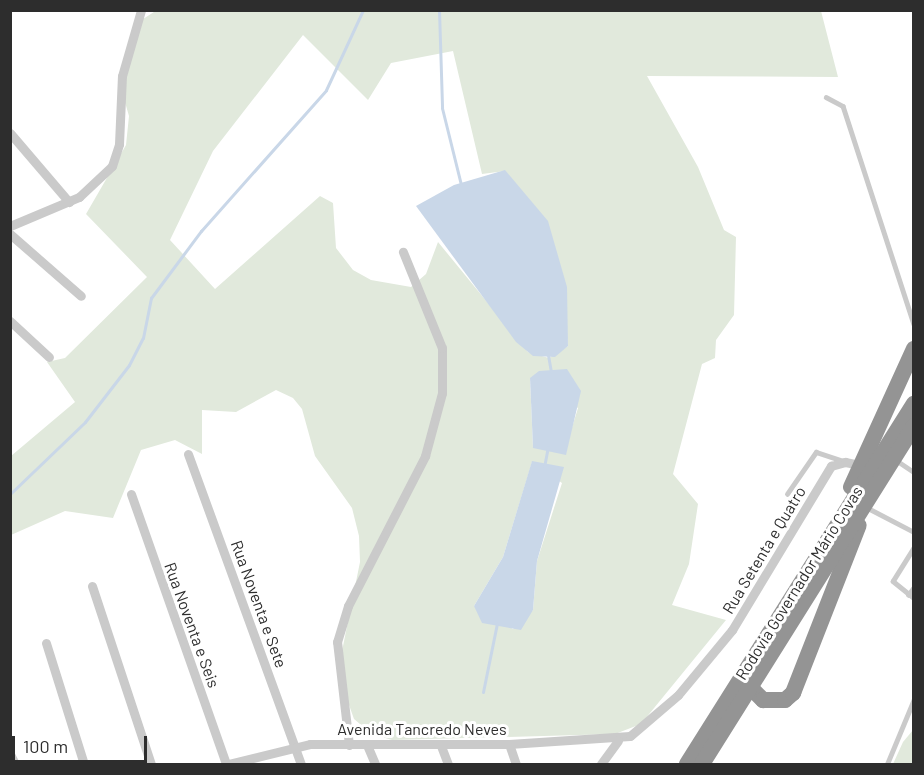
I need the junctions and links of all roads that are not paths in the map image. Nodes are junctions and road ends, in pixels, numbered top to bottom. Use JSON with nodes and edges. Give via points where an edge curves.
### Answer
{"nodes":[{"id":1,"x":141,"y":10,"type":"edge"},
{"id":2,"x":826,"y":97,"type":"dead end"},
{"id":3,"x":10,"y":133,"type":"edge"},
{"id":4,"x":69,"y":202,"type":"junction"},
{"id":5,"x":10,"y":226,"type":"edge"},
{"id":6,"x":10,"y":234,"type":"edge"},
{"id":7,"x":403,"y":252,"type":"dead end"},
{"id":8,"x":81,"y":296,"type":"dead end"},
{"id":9,"x":10,"y":321,"type":"edge"},
{"id":10,"x":914,"y":324,"type":"edge"},
{"id":11,"x":914,"y":349,"type":"edge"},
{"id":12,"x":49,"y":357,"type":"dead end"},
{"id":13,"x":914,"y":403,"type":"edge"},
{"id":14,"x":912,"y":430,"type":"edge"},
{"id":15,"x":188,"y":454,"type":"dead end"},
{"id":16,"x":894,"y":458,"type":"junction"},
{"id":17,"x":853,"y":463,"type":"junction"},
{"id":18,"x":914,"y":472,"type":"edge"},
{"id":19,"x":787,"y":494,"type":"dead end"},
{"id":20,"x":131,"y":495,"type":"dead end"},
{"id":21,"x":858,"y":507,"type":"junction"},
{"id":22,"x":914,"y":532,"type":"edge"},
{"id":23,"x":914,"y":548,"type":"edge"},
{"id":24,"x":92,"y":586,"type":"dead end"},
{"id":25,"x":914,"y":587,"type":"edge"},
{"id":26,"x":911,"y":597,"type":"edge"},
{"id":27,"x":46,"y":644,"type":"dead end"},
{"id":28,"x":746,"y":668,"type":"junction"},
{"id":29,"x":751,"y":692,"type":"junction"},
{"id":30,"x":914,"y":699,"type":"edge"},
{"id":31,"x":618,"y":741,"type":"junction"},
{"id":32,"x":509,"y":744,"type":"junction"},
{"id":33,"x":350,"y":745,"type":"junction"},
{"id":34,"x":367,"y":745,"type":"junction"},
{"id":35,"x":294,"y":746,"type":"junction"},
{"id":36,"x":441,"y":746,"type":"junction"},
{"id":37,"x":10,"y":754,"type":"edge"},
{"id":38,"x":15,"y":765,"type":"edge"},
{"id":39,"x":84,"y":765,"type":"edge"},
{"id":40,"x":151,"y":765,"type":"edge"},
{"id":41,"x":227,"y":765,"type":"edge"},
{"id":42,"x":301,"y":765,"type":"edge"},
{"id":43,"x":375,"y":765,"type":"edge"},
{"id":44,"x":448,"y":765,"type":"edge"},
{"id":45,"x":516,"y":765,"type":"edge"},
{"id":46,"x":601,"y":765,"type":"edge"},
{"id":47,"x":687,"y":765,"type":"edge"},
{"id":48,"x":702,"y":765,"type":"edge"},
{"id":49,"x":887,"y":765,"type":"edge"}],
"edges":[{"from":1,"to":4,"type":"street","via":[[122,76],[116,156],[101,180]]},
{"from":2,"to":10,"type":"lane","via":[[843,106]]},
{"from":3,"to":4,"type":"street"},
{"from":4,"to":5,"type":"street"},
{"from":6,"to":8,"type":"street"},
{"from":7,"to":33,"type":"street","via":[[442,348],[442,393],[425,456],[348,606],[337,642]]},
{"from":9,"to":12,"type":"street"},
{"from":11,"to":17,"type":"highway"},
{"from":13,"to":21,"type":"highway","name":"Rodovia Governador Mário Covas"},
{"from":14,"to":16,"type":"highway","name":"Rodovia Governador Mário Covas"},
{"from":15,"to":35,"type":"street","name":"Rua Noventa e Sete"},
{"from":16,"to":18,"type":"lane"},
{"from":16,"to":21,"type":"highway","name":"Rodovia Governador Mário Covas"},
{"from":17,"to":19,"type":"lane","via":[[816,452]]},
{"from":17,"to":21,"type":"highway"},
{"from":17,"to":31,"type":"street","name":"Rua Setenta e Quatro","via":[[831,466],[732,630],[666,706]]},
{"from":20,"to":41,"type":"street","name":"Rua Noventa e Seis"},
{"from":21,"to":22,"type":"lane"},
{"from":21,"to":28,"type":"highway","name":"Rodovia Governador Mário Covas"},
{"from":21,"to":29,"type":"highway","name":"Rodovia Governador Mário Covas"},
{"from":21,"to":29,"type":"highway","via":[[854,545],[799,684],[785,700],[774,702]]},
{"from":23,"to":26,"type":"lane","via":[[893,582]]},
{"from":24,"to":40,"type":"street"},
{"from":25,"to":26,"type":"lane"},
{"from":27,"to":39,"type":"street"},
{"from":28,"to":29,"type":"highway"},
{"from":28,"to":47,"type":"highway","name":"Rodovia Governador Mário Covas"},
{"from":29,"to":48,"type":"highway","name":"Rodovia Governador Mário Covas"},
{"from":30,"to":49,"type":"lane"},
{"from":31,"to":32,"type":"street","name":"Avenida Tancredo Neves"},
{"from":31,"to":46,"type":"street","name":"Rua Setenta e Quatro"},
{"from":32,"to":36,"type":"street","name":"Avenida Tancredo Neves"},
{"from":32,"to":45,"type":"street"},
{"from":33,"to":34,"type":"street","name":"Avenida Tancredo Neves"},
{"from":33,"to":35,"type":"street","name":"Avenida Tancredo Neves"},
{"from":34,"to":36,"type":"street","name":"Avenida Tancredo Neves"},
{"from":34,"to":43,"type":"street"},
{"from":35,"to":41,"type":"street","name":"Avenida Tancredo Neves"},
{"from":35,"to":42,"type":"street","name":"Rua Noventa e Sete"},
{"from":36,"to":44,"type":"street"},
{"from":37,"to":38,"type":"street"}]}
